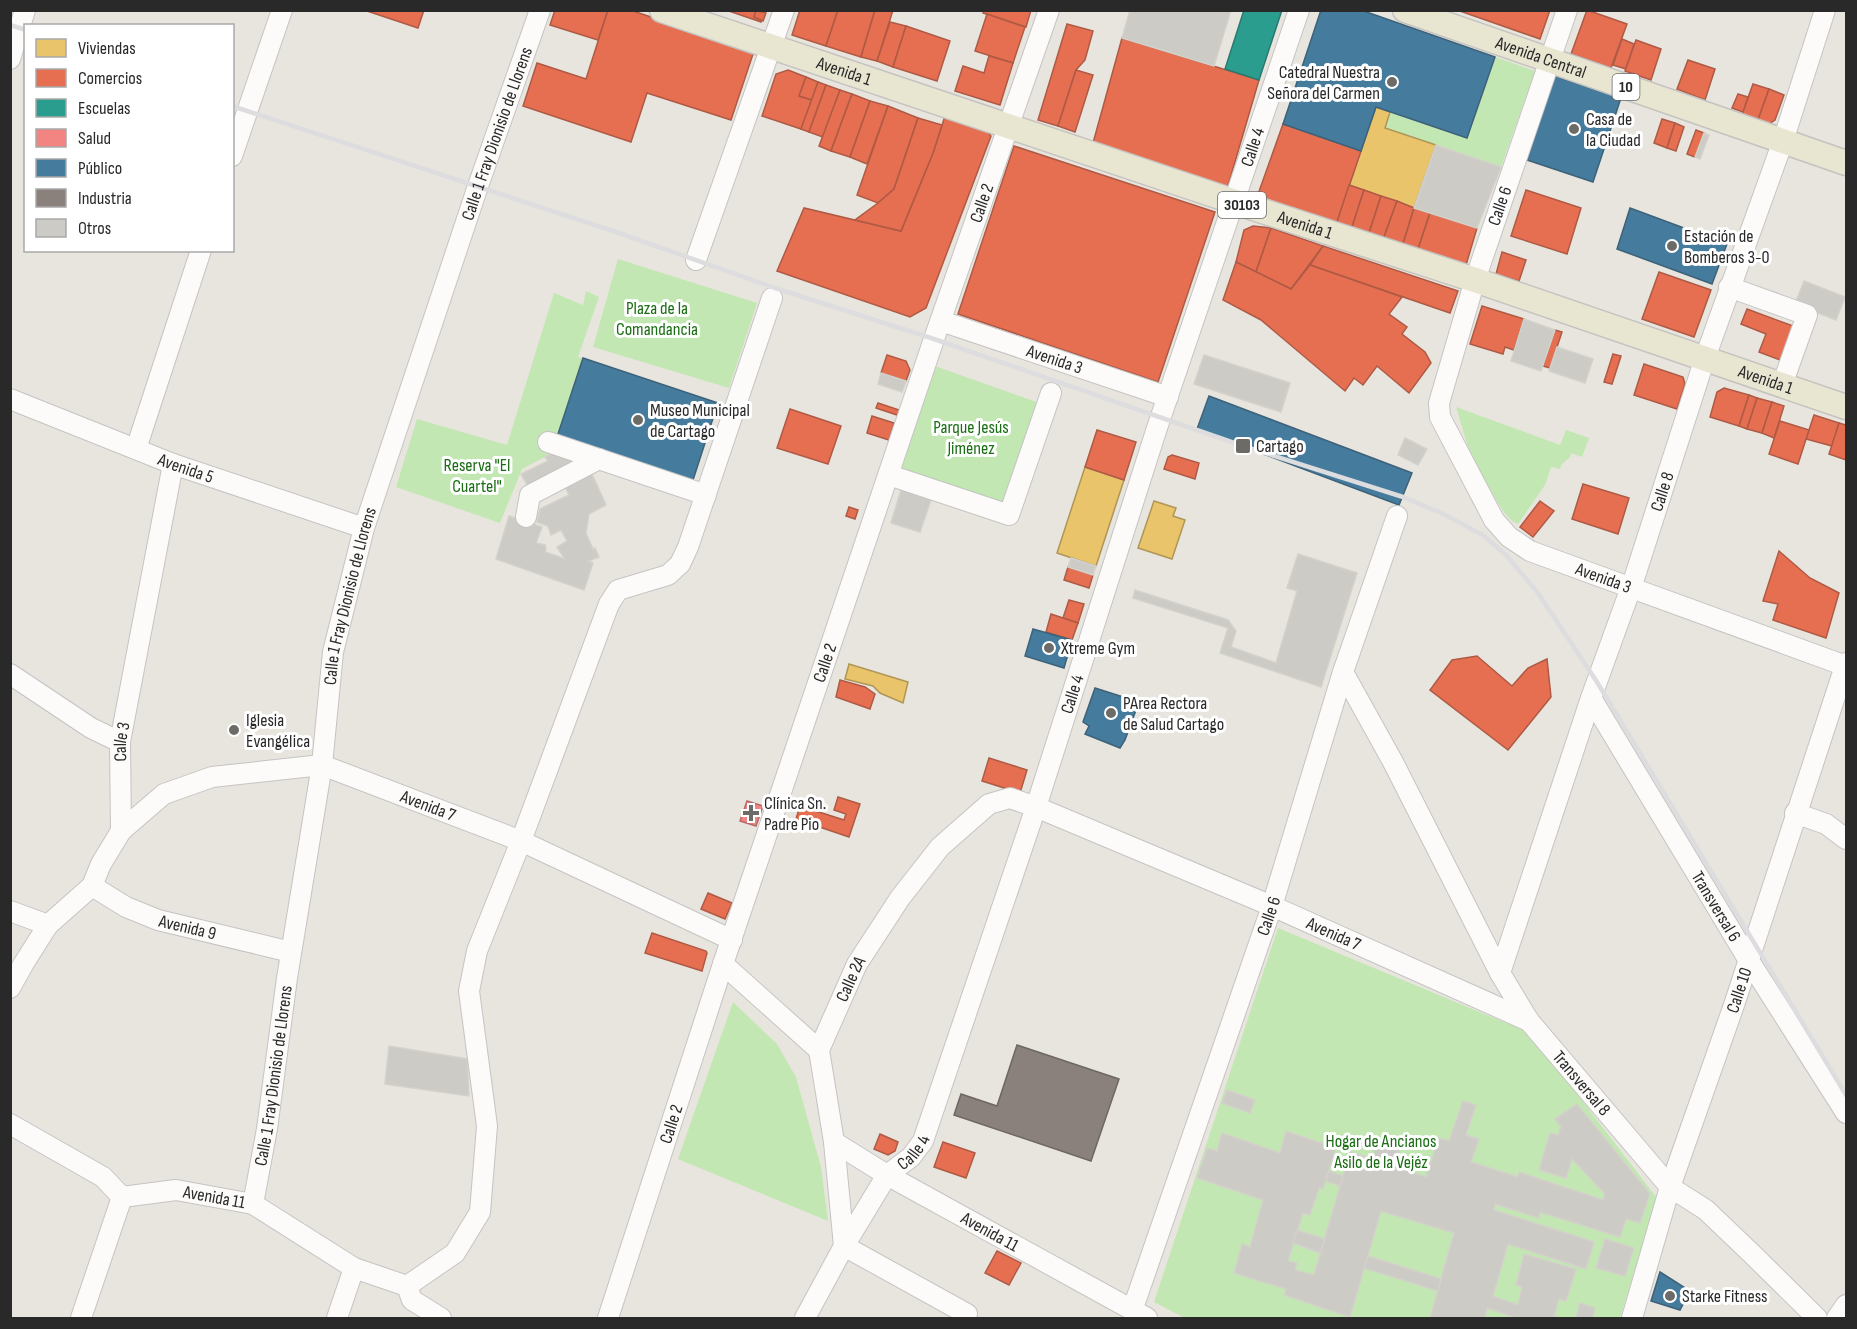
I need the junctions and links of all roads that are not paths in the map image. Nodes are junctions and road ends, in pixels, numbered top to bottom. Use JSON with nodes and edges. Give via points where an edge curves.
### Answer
{"nodes":[{"id":1,"x":25,"y":10,"type":"edge"},
{"id":2,"x":282,"y":10,"type":"edge"},
{"id":3,"x":540,"y":10,"type":"edge"},
{"id":4,"x":662,"y":10,"type":"edge"},
{"id":5,"x":784,"y":10,"type":"edge"},
{"id":6,"x":1048,"y":10,"type":"edge"},
{"id":7,"x":1299,"y":10,"type":"edge"},
{"id":8,"x":1405,"y":10,"type":"edge"},
{"id":9,"x":1567,"y":10,"type":"edge"},
{"id":10,"x":1825,"y":10,"type":"edge"},
{"id":11,"x":771,"y":46,"type":"junction"},
{"id":12,"x":10,"y":59,"type":"edge"},
{"id":13,"x":1550,"y":61,"type":"junction"},
{"id":14,"x":1009,"y":127,"type":"junction"},
{"id":15,"x":1783,"y":141,"type":"junction"},
{"id":16,"x":234,"y":150,"type":"edge"},
{"id":17,"x":1846,"y":163,"type":"edge"},
{"id":18,"x":1235,"y":202,"type":"junction"},
{"id":19,"x":200,"y":252,"type":"edge"},
{"id":20,"x":696,"y":260,"type":"dead end"},
{"id":21,"x":1475,"y":280,"type":"junction"},
{"id":22,"x":1729,"y":288,"type":"junction"},
{"id":23,"x":772,"y":298,"type":"dead end"},
{"id":24,"x":941,"y":321,"type":"junction"},
{"id":25,"x":1705,"y":358,"type":"junction"},
{"id":26,"x":1782,"y":385,"type":"junction"},
{"id":27,"x":1051,"y":393,"type":"dead end"},
{"id":28,"x":1168,"y":397,"type":"junction"},
{"id":29,"x":10,"y":399,"type":"edge"},
{"id":30,"x":1439,"y":403,"type":"joint"},
{"id":31,"x":1846,"y":407,"type":"edge"},
{"id":32,"x":548,"y":442,"type":"dead end"},
{"id":33,"x":136,"y":449,"type":"junction"},
{"id":34,"x":599,"y":459,"type":"junction"},
{"id":35,"x":173,"y":464,"type":"junction"},
{"id":36,"x":889,"y":475,"type":"junction"},
{"id":37,"x":706,"y":495,"type":"junction"},
{"id":38,"x":1397,"y":516,"type":"dead end"},
{"id":39,"x":526,"y":517,"type":"dead end"},
{"id":40,"x":364,"y":528,"type":"junction"},
{"id":41,"x":1631,"y":587,"type":"junction"},
{"id":42,"x":1846,"y":664,"type":"edge"},
{"id":43,"x":1343,"y":672,"type":"junction"},
{"id":44,"x":10,"y":674,"type":"edge"},
{"id":45,"x":1591,"y":698,"type":"junction"},
{"id":46,"x":120,"y":742,"type":"junction"},
{"id":47,"x":322,"y":765,"type":"junction"},
{"id":48,"x":1036,"y":807,"type":"junction"},
{"id":49,"x":1796,"y":813,"type":"junction"},
{"id":50,"x":121,"y":831,"type":"junction"},
{"id":51,"x":1846,"y":839,"type":"edge"},
{"id":52,"x":520,"y":841,"type":"junction"},
{"id":53,"x":92,"y":886,"type":"junction"},
{"id":54,"x":1272,"y":906,"type":"junction"},
{"id":55,"x":10,"y":911,"type":"edge"},
{"id":56,"x":48,"y":925,"type":"junction"},
{"id":57,"x":732,"y":940,"type":"junction"},
{"id":58,"x":291,"y":952,"type":"junction"},
{"id":59,"x":1748,"y":959,"type":"junction"},
{"id":60,"x":723,"y":964,"type":"junction"},
{"id":61,"x":1500,"y":973,"type":"junction"},
{"id":62,"x":10,"y":988,"type":"edge"},
{"id":63,"x":1529,"y":1021,"type":"junction"},
{"id":64,"x":819,"y":1050,"type":"junction"},
{"id":65,"x":1846,"y":1113,"type":"edge"},
{"id":66,"x":10,"y":1124,"type":"edge"},
{"id":67,"x":834,"y":1142,"type":"junction"},
{"id":68,"x":887,"y":1175,"type":"junction"},
{"id":69,"x":1670,"y":1187,"type":"junction"},
{"id":70,"x":122,"y":1197,"type":"junction"},
{"id":71,"x":253,"y":1204,"type":"junction"},
{"id":72,"x":844,"y":1246,"type":"junction"},
{"id":73,"x":354,"y":1268,"type":"junction"},
{"id":74,"x":407,"y":1286,"type":"junction"},
{"id":75,"x":1846,"y":1305,"type":"edge"},
{"id":76,"x":967,"y":1314,"type":"dead end"},
{"id":77,"x":1140,"y":1315,"type":"edge"},
{"id":78,"x":81,"y":1318,"type":"edge"},
{"id":79,"x":336,"y":1318,"type":"edge"},
{"id":80,"x":441,"y":1318,"type":"edge"},
{"id":81,"x":608,"y":1318,"type":"edge"},
{"id":82,"x":805,"y":1318,"type":"edge"},
{"id":83,"x":1632,"y":1318,"type":"edge"},
{"id":84,"x":1817,"y":1318,"type":"edge"},
{"id":85,"x":1837,"y":1318,"type":"edge"}],
"edges":[{"from":1,"to":12,"type":"street"},
{"from":2,"to":16,"type":"street"},
{"from":3,"to":40,"type":"street","name":"Calle 1 Fray Dionisio de Llorens"},
{"from":4,"to":11,"type":"main road","name":"Avenida 1","number":"30103"},
{"from":5,"to":11,"type":"street"},
{"from":6,"to":14,"type":"street","name":"Calle 2"},
{"from":7,"to":18,"type":"street","name":"Calle 4"},
{"from":8,"to":13,"type":"main road","name":"Avenida Central","number":"10"},
{"from":9,"to":13,"type":"street","name":"Calle 6"},
{"from":10,"to":15,"type":"street","name":"Calle 8"},
{"from":11,"to":14,"type":"main road","name":"Avenida 1","number":"30103"},
{"from":11,"to":20,"type":"street"},
{"from":13,"to":15,"type":"main road","name":"Avenida Central","number":"10"},
{"from":13,"to":21,"type":"street","name":"Calle 6"},
{"from":14,"to":18,"type":"main road","name":"Avenida 1","number":"30103"},
{"from":14,"to":24,"type":"street","name":"Calle 2"},
{"from":15,"to":17,"type":"main road","name":"Avenida Central","number":"10"},
{"from":15,"to":22,"type":"street","name":"Calle 8"},
{"from":18,"to":21,"type":"main road","name":"Avenida 1","number":"30103"},
{"from":18,"to":28,"type":"street","name":"Calle 4"},
{"from":19,"to":33,"type":"street"},
{"from":21,"to":25,"type":"main road","name":"Avenida 1","number":"30103"},
{"from":21,"to":30,"type":"street","name":"Calle 6"},
{"from":22,"to":25,"type":"street","name":"Calle 8"},
{"from":22,"to":26,"type":"street","via":[[1807,315]]},
{"from":23,"to":37,"type":"street"},
{"from":24,"to":28,"type":"street","name":"Avenida 3"},
{"from":24,"to":36,"type":"street","name":"Calle 2"},
{"from":25,"to":26,"type":"main road","name":"Avenida 1","number":"30103"},
{"from":25,"to":41,"type":"street","name":"Calle 8"},
{"from":26,"to":31,"type":"main road","name":"Avenida 1","number":"30103"},
{"from":27,"to":36,"type":"street","via":[[1009,515]]},
{"from":28,"to":48,"type":"street","name":"Calle 4"},
{"from":29,"to":33,"type":"street","name":"Avenida 5"},
{"from":30,"to":41,"type":"street","name":"Avenida 3","via":[[1440,417],[1494,520],[1509,537],[1530,551]]},
{"from":32,"to":34,"type":"street"},
{"from":33,"to":35,"type":"street","name":"Avenida 5"},
{"from":34,"to":37,"type":"street"},
{"from":34,"to":39,"type":"street","via":[[530,495]]},
{"from":35,"to":40,"type":"street","name":"Avenida 5"},
{"from":35,"to":46,"type":"street","name":"Calle 3"},
{"from":36,"to":57,"type":"street","name":"Calle 2"},
{"from":37,"to":52,"type":"street","via":[[680,564],[668,575],[618,590],[609,604]]},
{"from":38,"to":43,"type":"street","name":"Calle 6"},
{"from":40,"to":47,"type":"street","name":"Calle 1 Fray Dionisio de Llorens","via":[[333,652]]},
{"from":41,"to":42,"type":"street","name":"Avenida 3"},
{"from":41,"to":45,"type":"street","name":"Calle 8"},
{"from":42,"to":49,"type":"street","name":"Calle 10"},
{"from":43,"to":54,"type":"street","name":"Calle 6"},
{"from":43,"to":61,"type":"street"},
{"from":44,"to":46,"type":"street","via":[[91,728]]},
{"from":45,"to":59,"type":"street","name":"Transversal 6"},
{"from":45,"to":61,"type":"street","name":"Calle 8"},
{"from":46,"to":50,"type":"street","name":"Calle 3"},
{"from":47,"to":50,"type":"street","name":"Avenida 7","via":[[212,777],[164,794]]},
{"from":47,"to":52,"type":"street","name":"Avenida 7"},
{"from":47,"to":58,"type":"street","name":"Calle 1 Fray Dionisio de Llorens"},
{"from":48,"to":54,"type":"street","name":"Avenida 7"},
{"from":48,"to":64,"type":"street","name":"Calle 2A","via":[[1010,798],[989,804],[940,847],[857,963]]},
{"from":48,"to":68,"type":"street","name":"Calle 4","via":[[923,1141],[911,1157]]},
{"from":49,"to":51,"type":"street","via":[[1826,824]]},
{"from":49,"to":59,"type":"street","name":"Calle 10"},
{"from":50,"to":53,"type":"street"},
{"from":52,"to":57,"type":"street","name":"Avenida 7"},
{"from":52,"to":74,"type":"street","via":[[477,951],[470,991],[487,1126],[480,1212],[455,1253]]},
{"from":53,"to":56,"type":"street"},
{"from":53,"to":58,"type":"street","name":"Avenida 9","via":[[126,907],[158,920]]},
{"from":54,"to":63,"type":"street","name":"Avenida 7"},
{"from":54,"to":77,"type":"street","name":"Calle 6"},
{"from":55,"to":56,"type":"street"},
{"from":56,"to":62,"type":"street"},
{"from":57,"to":60,"type":"street","name":"Calle 2"},
{"from":58,"to":71,"type":"street","name":"Calle 1 Fray Dionisio de Llorens"},
{"from":59,"to":65,"type":"street","name":"Transversal 6"},
{"from":59,"to":69,"type":"street","name":"Calle 10"},
{"from":60,"to":64,"type":"street"},
{"from":60,"to":81,"type":"street","name":"Calle 2"},
{"from":61,"to":63,"type":"street","name":"Transversal 8"},
{"from":63,"to":69,"type":"street","name":"Transversal 8"},
{"from":64,"to":67,"type":"street"},
{"from":66,"to":70,"type":"street","via":[[103,1177]]},
{"from":67,"to":68,"type":"street","name":"Avenida 11"},
{"from":67,"to":72,"type":"street"},
{"from":68,"to":72,"type":"street","name":"Calle 4"},
{"from":68,"to":77,"type":"street","name":"Avenida 11"},
{"from":69,"to":83,"type":"street","name":"Calle 10"},
{"from":69,"to":84,"type":"street","name":"Transversal 8","via":[[1706,1210]]},
{"from":70,"to":71,"type":"street","name":"Avenida 11","via":[[176,1190]]},
{"from":70,"to":78,"type":"street"},
{"from":71,"to":73,"type":"street","name":"Avenida 11"},
{"from":72,"to":76,"type":"street"},
{"from":72,"to":82,"type":"street","name":"Calle 4"},
{"from":73,"to":74,"type":"street","name":"Avenida 11"},
{"from":73,"to":79,"type":"street"},
{"from":74,"to":80,"type":"street","via":[[412,1300]]},
{"from":75,"to":85,"type":"street"}]}
